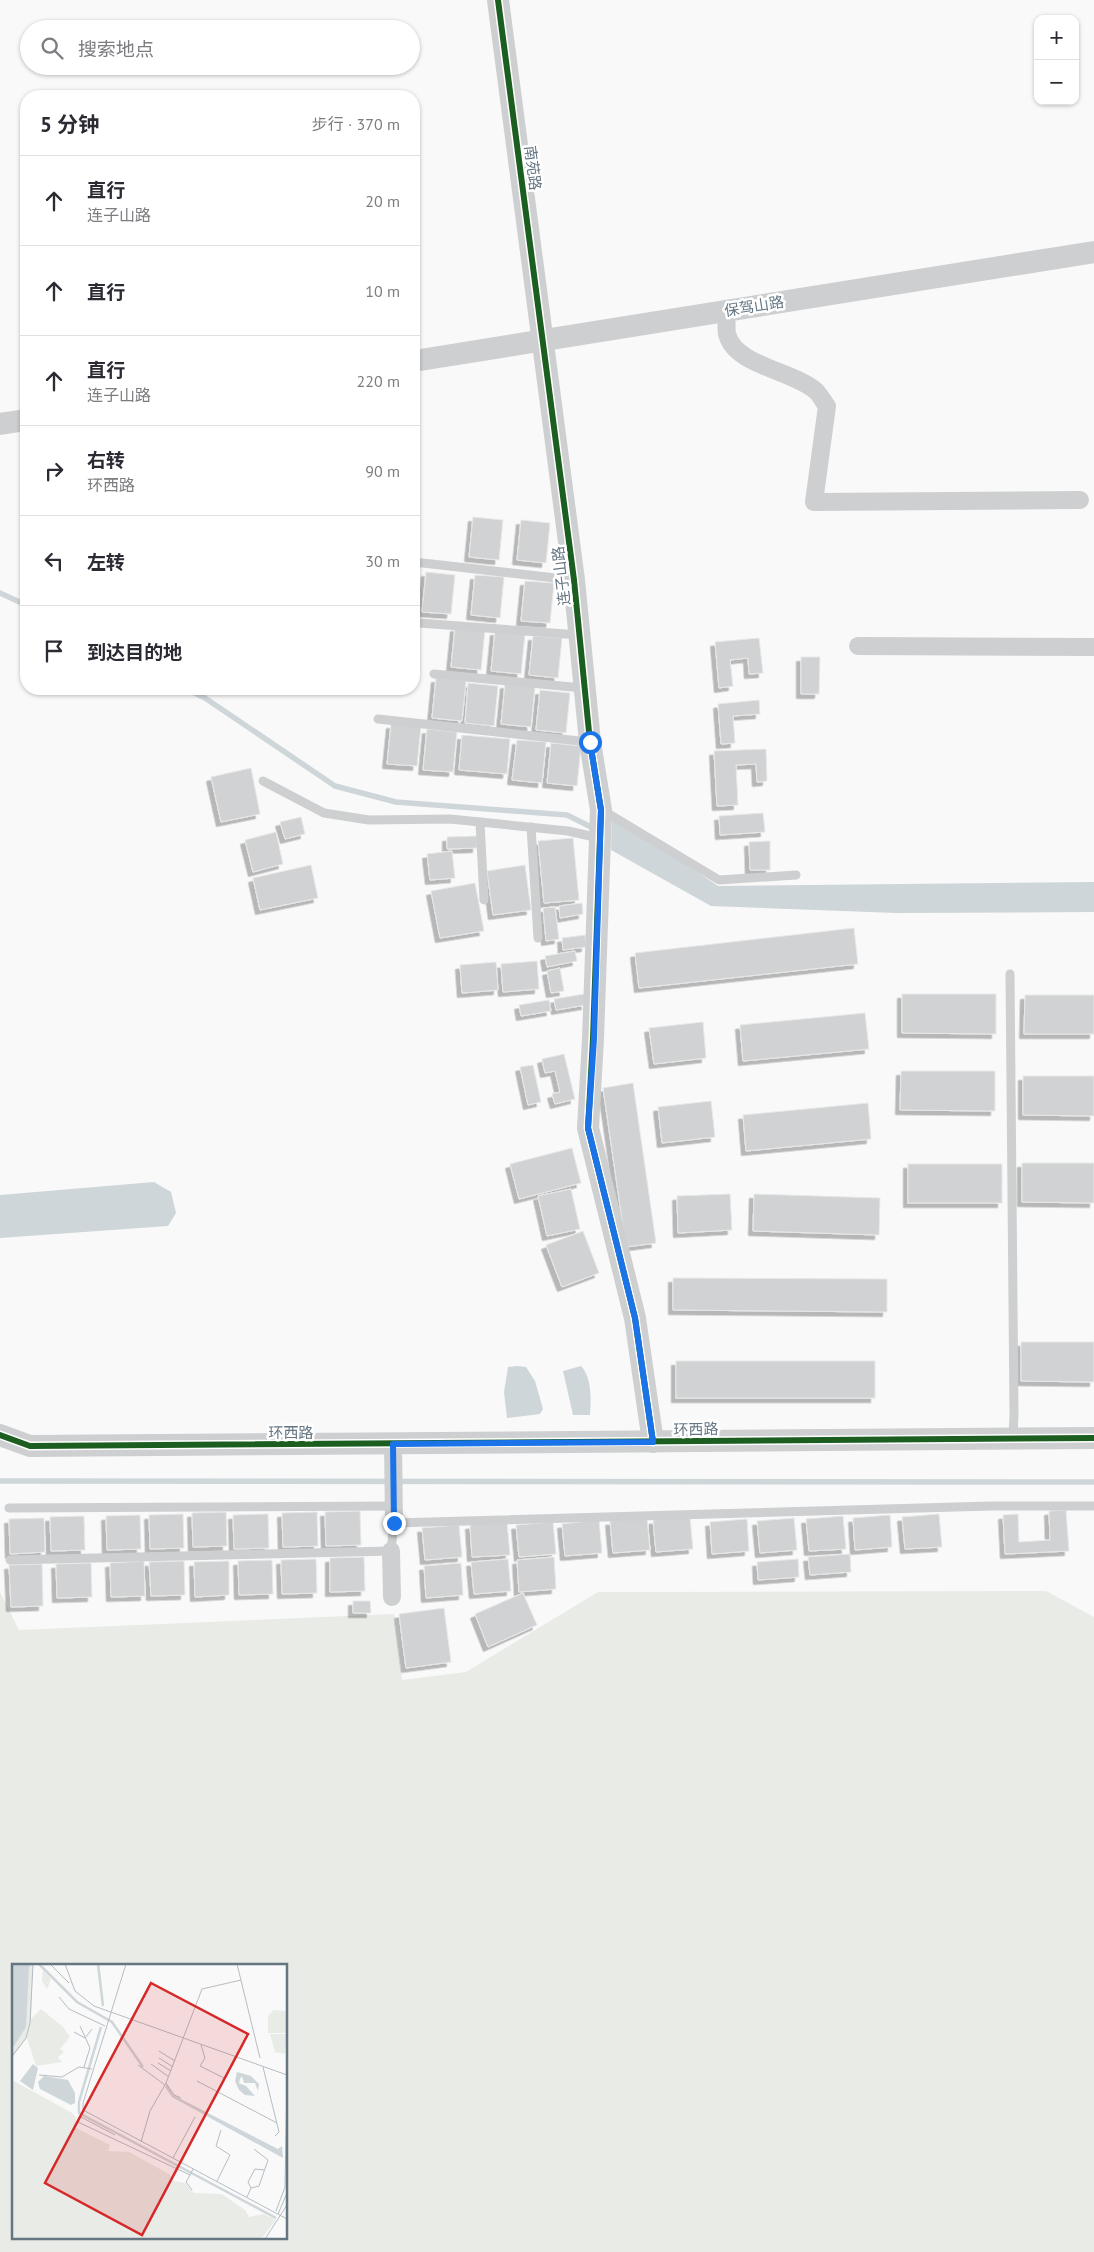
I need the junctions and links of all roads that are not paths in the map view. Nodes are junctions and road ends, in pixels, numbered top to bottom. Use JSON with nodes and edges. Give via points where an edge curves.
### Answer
{"nodes":[{"id":1,"x":498,"y":0,"type":"edge"},
{"id":2,"x":1094,"y":252,"type":"edge"},
{"id":3,"x":726,"y":311,"type":"junction"},
{"id":4,"x":542,"y":340,"type":"junction"},
{"id":5,"x":420,"y":360,"type":"edge"},
{"id":6,"x":20,"y":421,"type":"edge"},
{"id":7,"x":0,"y":424,"type":"edge"},
{"id":8,"x":1080,"y":500,"type":"dead end"},
{"id":9,"x":420,"y":563,"type":"edge"},
{"id":10,"x":574,"y":580,"type":"junction"},
{"id":11,"x":420,"y":623,"type":"edge"},
{"id":12,"x":580,"y":635,"type":"junction"},
{"id":13,"x":858,"y":646,"type":"dead end"},
{"id":14,"x":1094,"y":646,"type":"edge"},
{"id":15,"x":434,"y":674,"type":"dead end"},
{"id":16,"x":585,"y":688,"type":"junction"},
{"id":17,"x":378,"y":719,"type":"dead end"},
{"id":18,"x":590,"y":742,"type":"junction"},
{"id":19,"x":263,"y":781,"type":"dead end"},
{"id":20,"x":601,"y":810,"type":"junction"},
{"id":21,"x":480,"y":822,"type":"junction"},
{"id":22,"x":531,"y":827,"type":"junction"},
{"id":23,"x":599,"y":838,"type":"junction"},
{"id":24,"x":796,"y":875,"type":"dead end"},
{"id":25,"x":484,"y":900,"type":"dead end"},
{"id":26,"x":538,"y":938,"type":"dead end"},
{"id":27,"x":1010,"y":974,"type":"dead end"},
{"id":28,"x":0,"y":1435,"type":"edge"},
{"id":29,"x":1013,"y":1438,"type":"junction"},
{"id":30,"x":1094,"y":1438,"type":"edge"},
{"id":31,"x":653,"y":1442,"type":"junction"},
{"id":32,"x":393,"y":1444,"type":"junction"},
{"id":33,"x":1094,"y":1506,"type":"edge"},
{"id":34,"x":9,"y":1508,"type":"dead end"},
{"id":35,"x":393,"y":1508,"type":"junction"},
{"id":36,"x":391,"y":1551,"type":"junction"},
{"id":37,"x":10,"y":1560,"type":"dead end"},
{"id":38,"x":392,"y":1597,"type":"dead end"}],
"edges":[{"from":1,"to":4,"type":"street","name":"南苑路"},
{"from":2,"to":3,"type":"street","name":"保驾山路"},
{"from":3,"to":4,"type":"street","name":"保驾山路"},
{"from":3,"to":8,"type":"street","via":[[727,334],[744,357],[790,375],[816,391],[827,406],[814,502]]},
{"from":4,"to":5,"type":"street","name":"保驾山路"},
{"from":4,"to":10,"type":"street","name":"连子山路"},
{"from":6,"to":7,"type":"street"},
{"from":9,"to":10,"type":"lane"},
{"from":10,"to":12,"type":"street","name":"连子山路"},
{"from":11,"to":12,"type":"lane"},
{"from":12,"to":16,"type":"street","name":"连子山路"},
{"from":13,"to":14,"type":"street"},
{"from":15,"to":16,"type":"lane"},
{"from":16,"to":18,"type":"street","name":"连子山路"},
{"from":17,"to":18,"type":"lane"},
{"from":18,"to":20,"type":"street","name":"连子山路"},
{"from":19,"to":21,"type":"lane","via":[[324,814],[369,820]]},
{"from":20,"to":23,"type":"street","name":"连子山路"},
{"from":20,"to":24,"type":"lane","via":[[719,880]]},
{"from":21,"to":22,"type":"lane"},
{"from":21,"to":25,"type":"lane"},
{"from":22,"to":23,"type":"lane"},
{"from":22,"to":26,"type":"lane"},
{"from":23,"to":31,"type":"street","via":[[594,1039],[588,1128],[635,1318]]},
{"from":27,"to":29,"type":"lane"},
{"from":28,"to":32,"type":"street","name":"环西路","via":[[30,1446]]},
{"from":29,"to":30,"type":"street","name":"环西路"},
{"from":29,"to":31,"type":"street","name":"环西路"},
{"from":31,"to":32,"type":"street","name":"环西路"},
{"from":32,"to":35,"type":"street"},
{"from":33,"to":35,"type":"lane"},
{"from":34,"to":35,"type":"lane"},
{"from":35,"to":36,"type":"lane"},
{"from":36,"to":37,"type":"lane"},
{"from":36,"to":38,"type":"street"}]}
